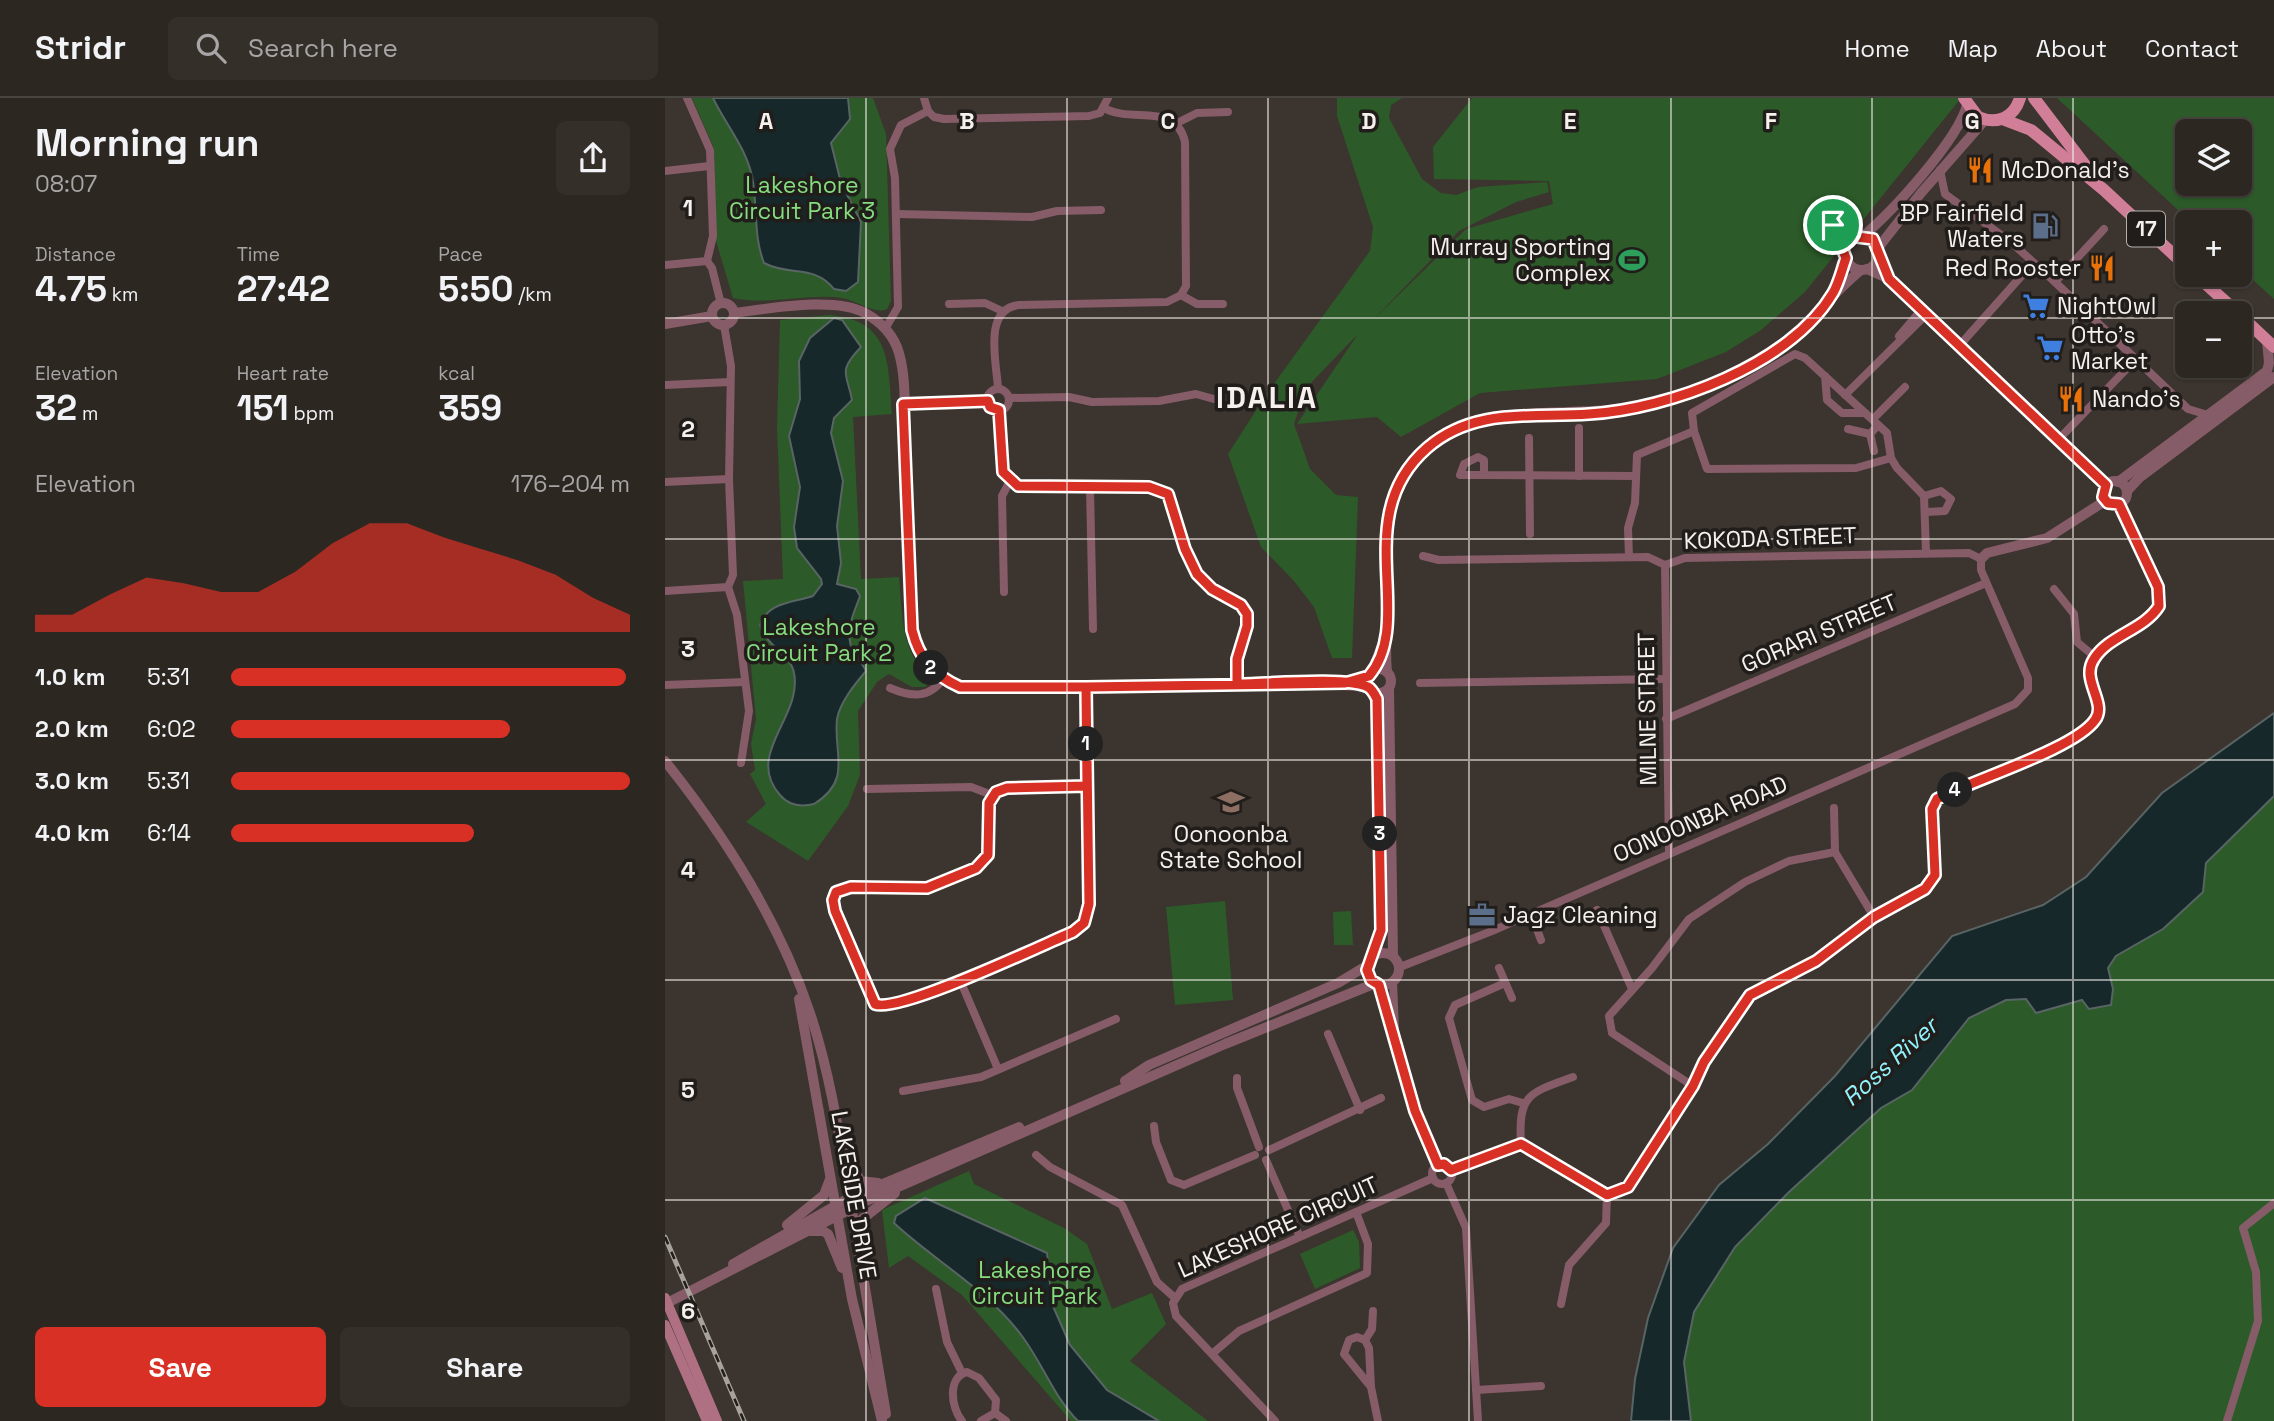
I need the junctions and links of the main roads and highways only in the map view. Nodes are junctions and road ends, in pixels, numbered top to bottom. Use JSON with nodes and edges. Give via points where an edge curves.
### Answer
{"nodes":[{"id":1,"x":2020,"y":98,"type":"edge"},
{"id":2,"x":2034,"y":98,"type":"edge"},
{"id":3,"x":1965,"y":100,"type":"edge"},
{"id":4,"x":2002,"y":120,"type":"junction"},
{"id":5,"x":2104,"y":190,"type":"junction"},
{"id":6,"x":2175,"y":256,"type":"edge"},
{"id":7,"x":2209,"y":287,"type":"edge"},
{"id":8,"x":2225,"y":301,"type":"edge"},
{"id":9,"x":2252,"y":326,"type":"edge"},
{"id":10,"x":2271,"y":343,"type":"edge"},
{"id":11,"x":666,"y":1302,"type":"edge"},
{"id":12,"x":665,"y":1325,"type":"edge"},
{"id":13,"x":707,"y":1421,"type":"edge"},
{"id":14,"x":717,"y":1421,"type":"edge"}],
"edges":[{"from":1,"to":4,"type":"main road","via":[[2016,109]]},
{"from":2,"to":5,"type":"main road","number":"17"},
{"from":3,"to":4,"type":"main road","number":"17","via":[[1985,120]]},
{"from":4,"to":5,"type":"main road","number":"17","via":[[2032,131]]},
{"from":5,"to":6,"type":"main road","number":"17"},
{"from":7,"to":8,"type":"main road"},
{"from":9,"to":10,"type":"main road"},
{"from":11,"to":14,"type":"main road"},
{"from":12,"to":13,"type":"main road"}]}
